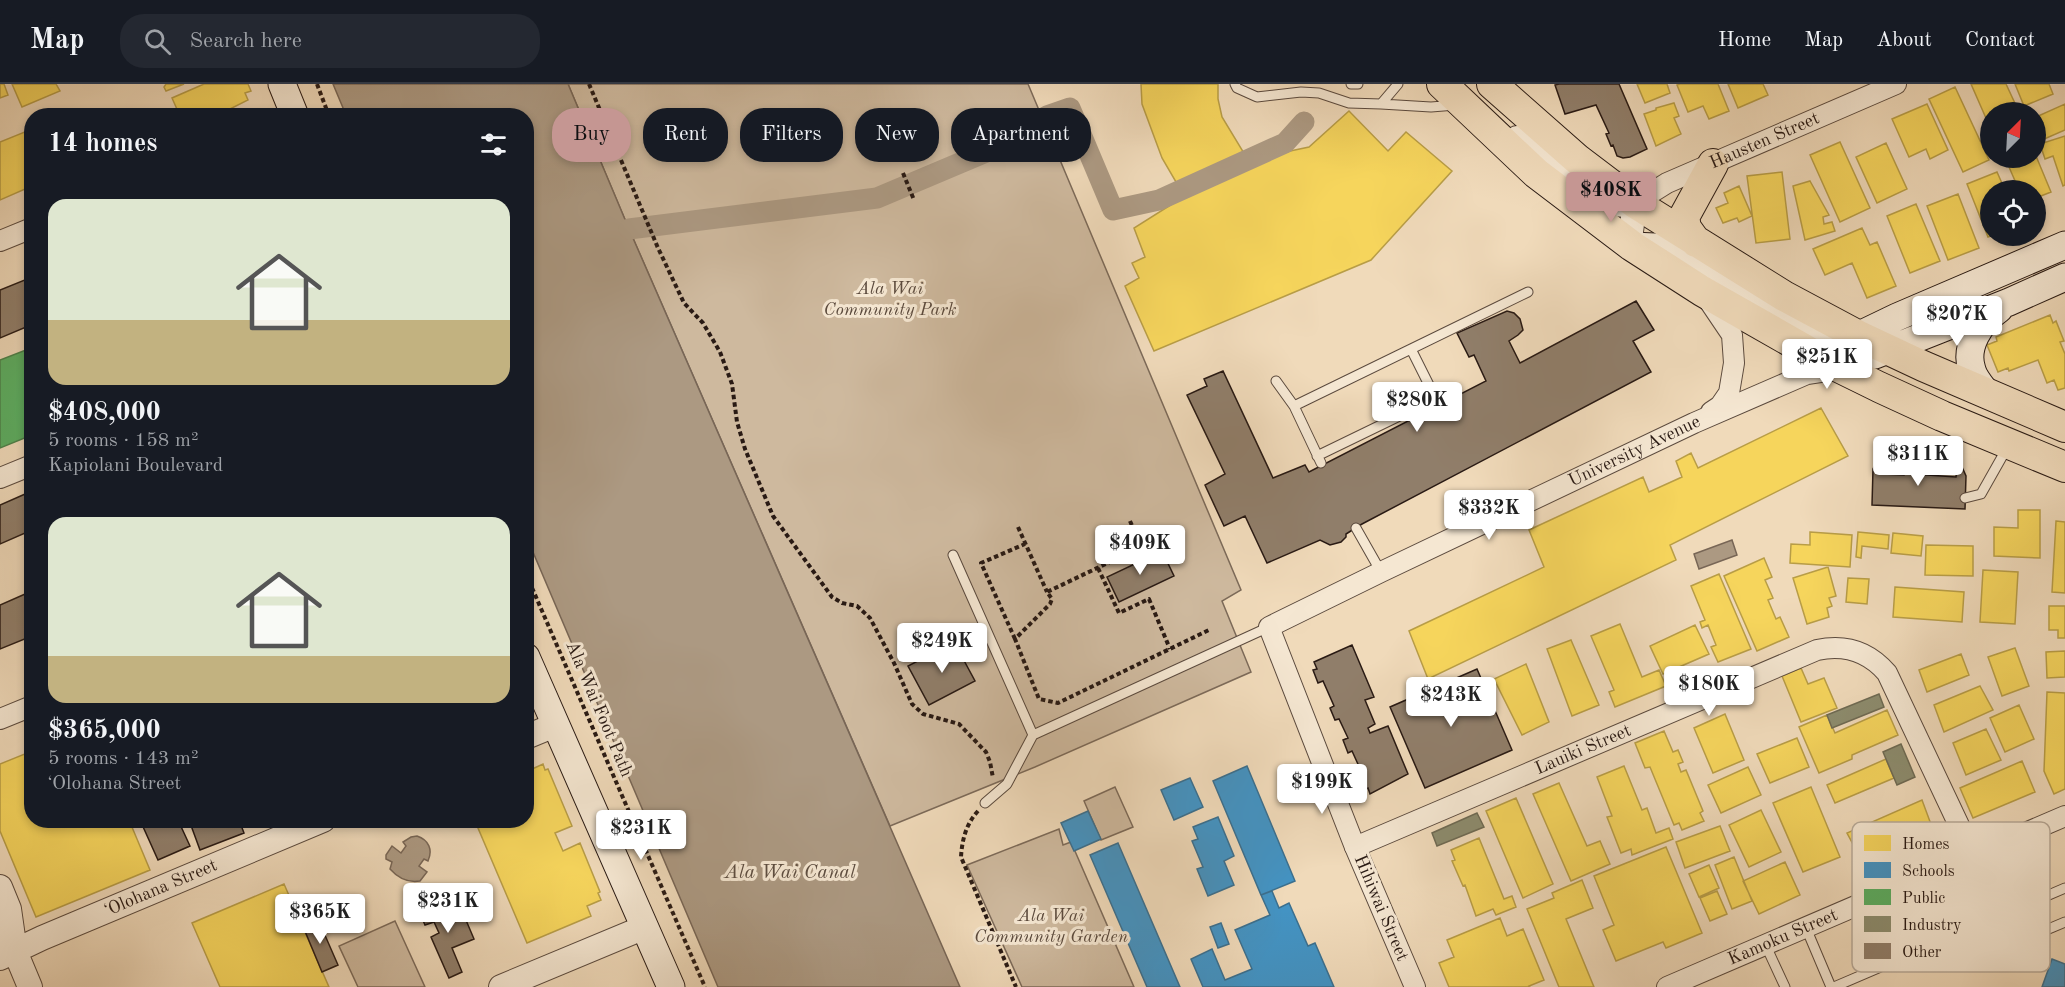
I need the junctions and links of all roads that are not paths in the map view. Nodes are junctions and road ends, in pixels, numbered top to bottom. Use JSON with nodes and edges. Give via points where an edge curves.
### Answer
{"nodes":[{"id":1,"x":282,"y":84,"type":"edge"},
{"id":2,"x":1235,"y":84,"type":"edge"},
{"id":3,"x":1352,"y":84,"type":"edge"},
{"id":4,"x":1358,"y":84,"type":"edge"},
{"id":5,"x":1398,"y":84,"type":"edge"},
{"id":6,"x":1442,"y":84,"type":"edge"},
{"id":7,"x":1492,"y":84,"type":"edge"},
{"id":8,"x":1896,"y":84,"type":"edge"},
{"id":9,"x":1381,"y":104,"type":"junction"},
{"id":10,"x":291,"y":108,"type":"edge"},
{"id":11,"x":1469,"y":110,"type":"junction"},
{"id":12,"x":1713,"y":164,"type":"junction"},
{"id":13,"x":1635,"y":203,"type":"junction"},
{"id":14,"x":24,"y":231,"type":"edge"},
{"id":15,"x":0,"y":241,"type":"edge"},
{"id":16,"x":1696,"y":242,"type":"junction"},
{"id":17,"x":2065,"y":245,"type":"edge"},
{"id":18,"x":1632,"y":246,"type":"junction"},
{"id":19,"x":2065,"y":277,"type":"edge"},
{"id":20,"x":1702,"y":291,"type":"junction"},
{"id":21,"x":1528,"y":292,"type":"dead end"},
{"id":22,"x":2009,"y":302,"type":"junction"},
{"id":23,"x":1411,"y":349,"type":"junction"},
{"id":24,"x":1888,"y":350,"type":"junction"},
{"id":25,"x":1833,"y":356,"type":"junction"},
{"id":26,"x":1276,"y":381,"type":"dead end"},
{"id":27,"x":1987,"y":394,"type":"junction"},
{"id":28,"x":1294,"y":406,"type":"junction"},
{"id":29,"x":1694,"y":423,"type":"junction"},
{"id":30,"x":2065,"y":427,"type":"edge"},
{"id":31,"x":2010,"y":444,"type":"junction"},
{"id":32,"x":2065,"y":467,"type":"edge"},
{"id":33,"x":24,"y":468,"type":"edge"},
{"id":34,"x":0,"y":478,"type":"edge"},
{"id":35,"x":1965,"y":498,"type":"dead end"},
{"id":36,"x":1356,"y":528,"type":"dead end"},
{"id":37,"x":953,"y":555,"type":"dead end"},
{"id":38,"x":1381,"y":572,"type":"junction"},
{"id":39,"x":1269,"y":627,"type":"junction"},
{"id":40,"x":534,"y":676,"type":"edge"},
{"id":41,"x":24,"y":710,"type":"edge"},
{"id":42,"x":0,"y":720,"type":"edge"},
{"id":43,"x":555,"y":725,"type":"junction"},
{"id":44,"x":534,"y":734,"type":"edge"},
{"id":45,"x":1033,"y":735,"type":"junction"},
{"id":46,"x":985,"y":803,"type":"road end"},
{"id":47,"x":2065,"y":816,"type":"edge"},
{"id":48,"x":1957,"y":822,"type":"edge"},
{"id":49,"x":2050,"y":822,"type":"edge"},
{"id":50,"x":304,"y":828,"type":"edge"},
{"id":51,"x":1355,"y":847,"type":"junction"},
{"id":52,"x":0,"y":886,"type":"edge"},
{"id":53,"x":2065,"y":888,"type":"edge"},
{"id":54,"x":2050,"y":894,"type":"edge"},
{"id":55,"x":1852,"y":908,"type":"edge"},
{"id":56,"x":2065,"y":922,"type":"edge"},
{"id":57,"x":645,"y":927,"type":"junction"},
{"id":58,"x":1806,"y":928,"type":"junction"},
{"id":59,"x":2050,"y":928,"type":"edge"},
{"id":60,"x":0,"y":930,"type":"edge"},
{"id":61,"x":1766,"y":945,"type":"junction"},
{"id":62,"x":8,"y":954,"type":"edge"},
{"id":63,"x":1868,"y":972,"type":"edge"},
{"id":64,"x":30,"y":987,"type":"edge"},
{"id":65,"x":501,"y":987,"type":"edge"},
{"id":66,"x":671,"y":987,"type":"edge"},
{"id":67,"x":1415,"y":987,"type":"edge"},
{"id":68,"x":1667,"y":987,"type":"edge"},
{"id":69,"x":1785,"y":987,"type":"edge"},
{"id":70,"x":1833,"y":987,"type":"edge"}],
"edges":[{"from":1,"to":10,"type":"main road"},
{"from":2,"to":9,"type":"lane","via":[[1257,98],[1301,92],[1319,93],[1349,103]]},
{"from":3,"to":4,"type":"lane"},
{"from":5,"to":9,"type":"lane"},
{"from":6,"to":11,"type":"main road"},
{"from":7,"to":13,"type":"main road","via":[[1577,159]]},
{"from":8,"to":12,"type":"street","name":"Hausten Street"},
{"from":9,"to":11,"type":"lane"},
{"from":11,"to":13,"type":"street","via":[[1502,128],[1598,199],[1620,206]]},
{"from":11,"to":18,"type":"main road","via":[[1536,173]]},
{"from":12,"to":13,"type":"street","name":"Hausten Street","via":[[1658,188]]},
{"from":12,"to":16,"type":"main road","via":[[1684,217]]},
{"from":13,"to":16,"type":"main road"},
{"from":13,"to":18,"type":"street"},
{"from":14,"to":15,"type":"street"},
{"from":16,"to":25,"type":"main road","via":[[1784,296]]},
{"from":17,"to":25,"type":"main road","name":"University Avenue"},
{"from":18,"to":20,"type":"main road"},
{"from":18,"to":25,"type":"main road","via":[[1655,247],[1684,256],[1812,332]]},
{"from":19,"to":22,"type":"main road"},
{"from":20,"to":25,"type":"main road"},
{"from":20,"to":29,"type":"street","via":[[1732,335],[1734,363],[1729,393],[1720,406]]},
{"from":21,"to":23,"type":"lane"},
{"from":22,"to":24,"type":"main road"},
{"from":22,"to":27,"type":"main road","via":[[1989,316],[1975,335],[1970,354],[1972,372]]},
{"from":23,"to":28,"type":"lane"},
{"from":23,"to":28,"type":"lane","via":[[1429,385],[1420,406],[1319,459]]},
{"from":24,"to":25,"type":"main road"},
{"from":24,"to":27,"type":"main road"},
{"from":25,"to":29,"type":"street","name":"University Avenue"},
{"from":25,"to":31,"type":"main road","via":[[1942,416]]},
{"from":26,"to":28,"type":"lane"},
{"from":27,"to":30,"type":"main road"},
{"from":29,"to":38,"type":"street","name":"University Avenue"},
{"from":31,"to":32,"type":"main road"},
{"from":31,"to":35,"type":"lane","via":[[1981,494]]},
{"from":33,"to":34,"type":"street"},
{"from":36,"to":38,"type":"lane"},
{"from":37,"to":45,"type":"lane"},
{"from":38,"to":39,"type":"street","name":"University Avenue"},
{"from":39,"to":45,"type":"lane"},
{"from":39,"to":51,"type":"street","name":"Hihiwai Street"},
{"from":40,"to":43,"type":"main road"},
{"from":41,"to":42,"type":"street"},
{"from":43,"to":44,"type":"street"},
{"from":43,"to":57,"type":"main road"},
{"from":45,"to":46,"type":"lane","via":[[1006,784]]},
{"from":47,"to":49,"type":"street","name":"Kamoku Street"},
{"from":48,"to":51,"type":"street","name":"Lauiki Street","via":[[1887,673],[1865,654],[1836,647],[1817,650]]},
{"from":50,"to":62,"type":"street","name":"ʻOlohana Street"},
{"from":51,"to":67,"type":"street","name":"Hihiwai Street"},
{"from":52,"to":62,"type":"street","via":[[9,909]]},
{"from":53,"to":54,"type":"lane"},
{"from":55,"to":58,"type":"street","name":"Kamoku Street"},
{"from":56,"to":59,"type":"lane"},
{"from":57,"to":65,"type":"street"},
{"from":57,"to":66,"type":"main road"},
{"from":58,"to":61,"type":"street","name":"Kamoku Street"},
{"from":58,"to":70,"type":"lane"},
{"from":60,"to":62,"type":"street"},
{"from":61,"to":68,"type":"street","name":"Kamoku Street"},
{"from":61,"to":69,"type":"lane"},
{"from":62,"to":64,"type":"street"},
{"from":63,"to":70,"type":"lane"}]}
